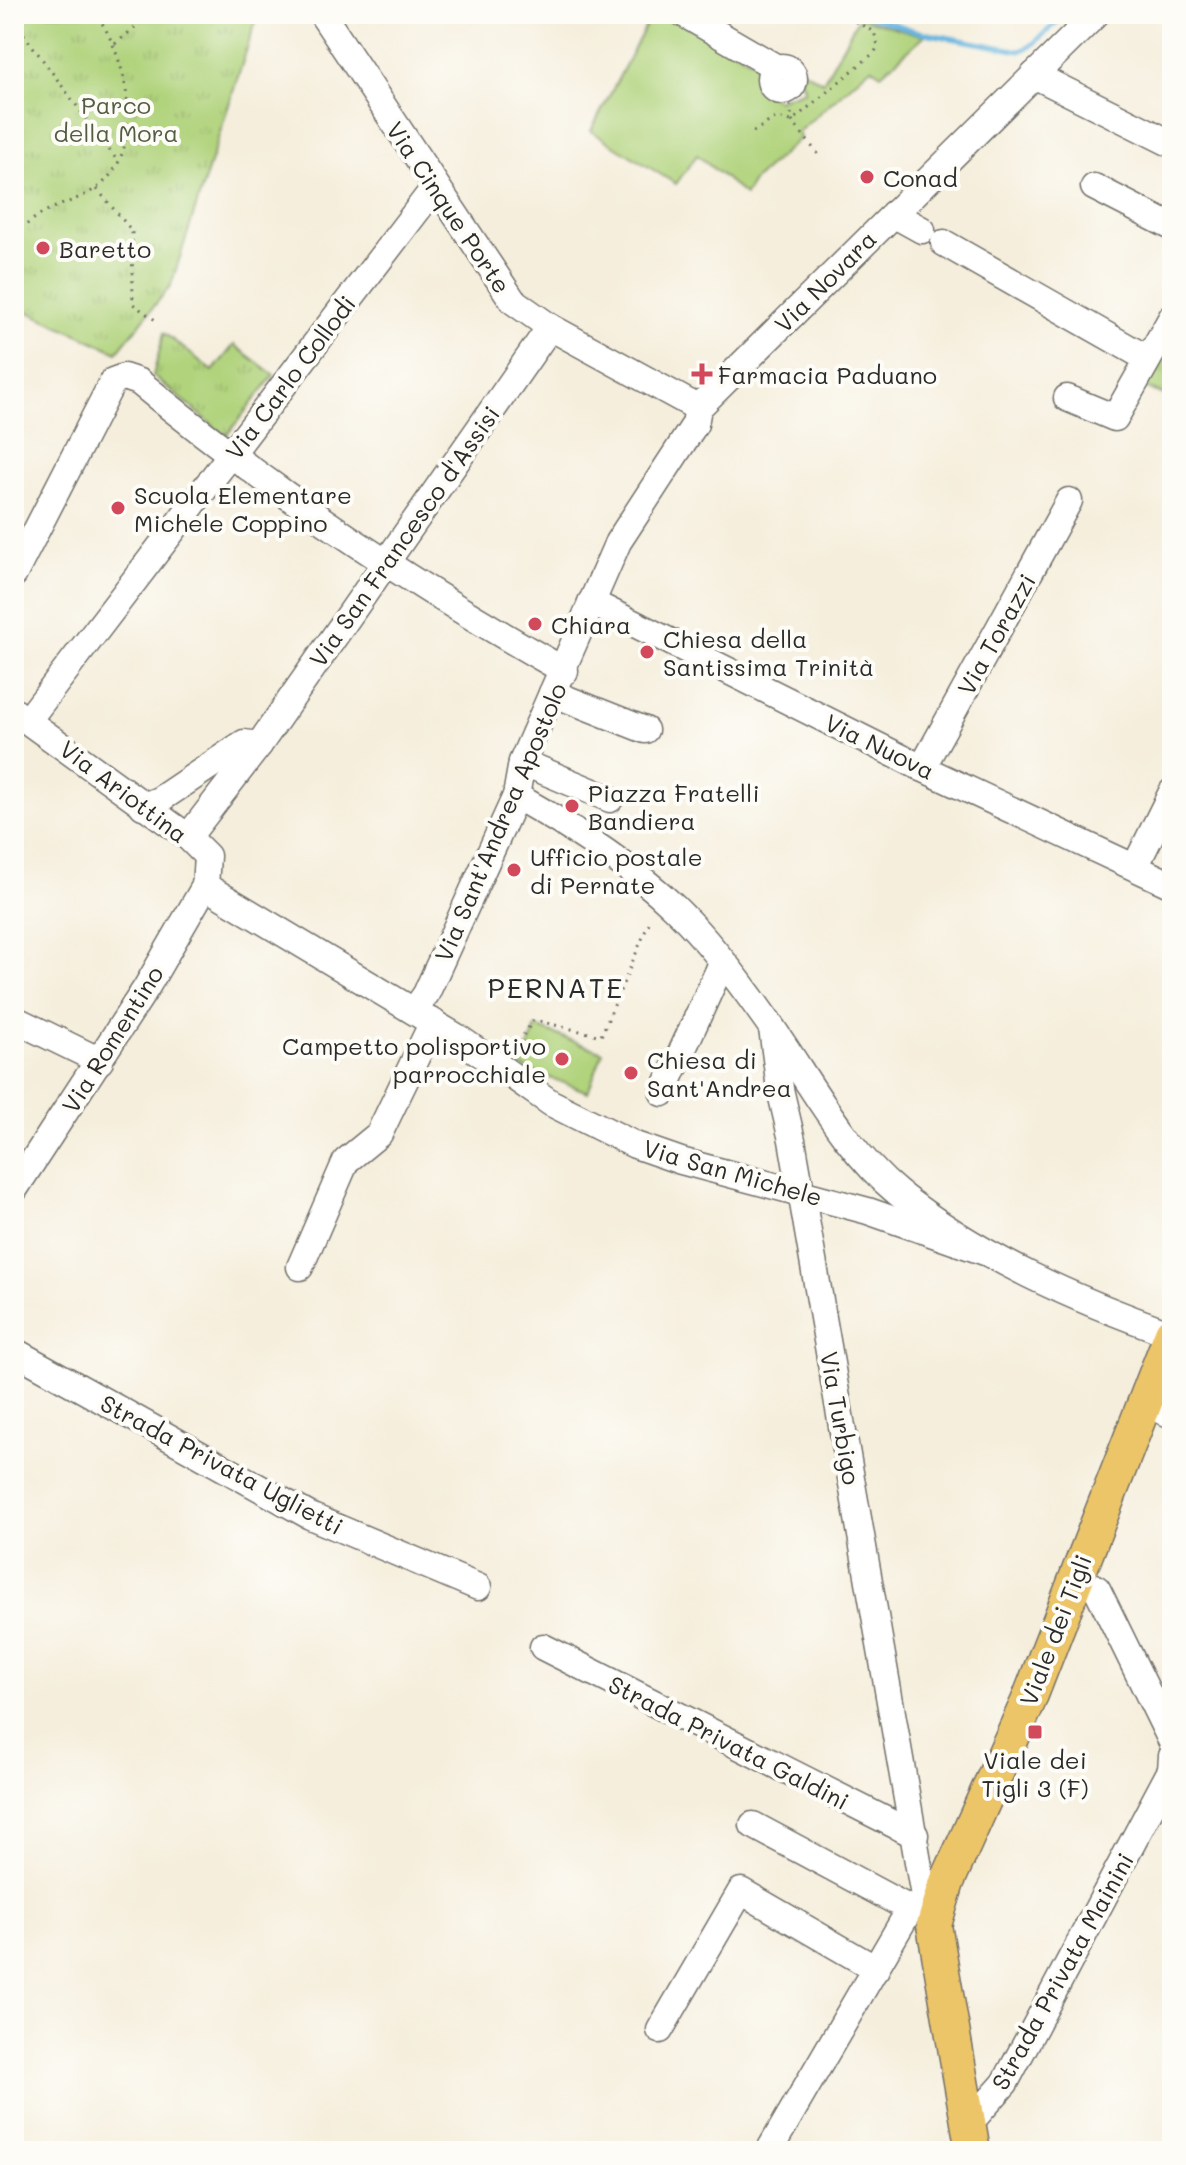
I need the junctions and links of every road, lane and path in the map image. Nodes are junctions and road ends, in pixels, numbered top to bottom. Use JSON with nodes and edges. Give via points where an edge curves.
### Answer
{"nodes":[{"id":1,"x":96,"y":14,"type":"edge"},
{"id":2,"x":127,"y":14,"type":"edge"},
{"id":3,"x":151,"y":14,"type":"edge"},
{"id":4,"x":322,"y":14,"type":"edge"},
{"id":5,"x":684,"y":14,"type":"edge"},
{"id":6,"x":842,"y":14,"type":"edge"},
{"id":7,"x":1096,"y":14,"type":"edge"},
{"id":8,"x":14,"y":21,"type":"edge"},
{"id":9,"x":137,"y":26,"type":"junction"},
{"id":10,"x":115,"y":44,"type":"junction"},
{"id":11,"x":1034,"y":75,"type":"junction"},
{"id":12,"x":783,"y":79,"type":"joint"},
{"id":13,"x":792,"y":121,"type":"junction"},
{"id":14,"x":753,"y":132,"type":"dead end"},
{"id":15,"x":1172,"y":144,"type":"edge"},
{"id":16,"x":821,"y":158,"type":"dead end"},
{"id":17,"x":119,"y":163,"type":"junction"},
{"id":18,"x":435,"y":187,"type":"junction"},
{"id":19,"x":1094,"y":187,"type":"dead end"},
{"id":20,"x":97,"y":189,"type":"junction"},
{"id":21,"x":893,"y":214,"type":"junction"},
{"id":22,"x":1172,"y":227,"type":"edge"},
{"id":23,"x":14,"y":234,"type":"edge"},
{"id":24,"x":1172,"y":317,"type":"edge"},
{"id":25,"x":158,"y":322,"type":"dead end"},
{"id":26,"x":550,"y":327,"type":"junction"},
{"id":27,"x":1148,"y":359,"type":"junction"},
{"id":28,"x":1067,"y":398,"type":"dead end"},
{"id":29,"x":698,"y":408,"type":"junction"},
{"id":30,"x":229,"y":456,"type":"junction"},
{"id":31,"x":1069,"y":501,"type":"dead end"},
{"id":32,"x":384,"y":564,"type":"junction"},
{"id":33,"x":14,"y":574,"type":"edge"},
{"id":34,"x":591,"y":602,"type":"junction"},
{"id":35,"x":558,"y":682,"type":"junction"},
{"id":36,"x":19,"y":719,"type":"edge"},
{"id":37,"x":645,"y":730,"type":"dead end"},
{"id":38,"x":259,"y":745,"type":"junction"},
{"id":39,"x":522,"y":762,"type":"junction"},
{"id":40,"x":922,"y":768,"type":"junction"},
{"id":41,"x":1172,"y":792,"type":"edge"},
{"id":42,"x":516,"y":796,"type":"junction"},
{"id":43,"x":610,"y":799,"type":"dead end"},
{"id":44,"x":143,"y":806,"type":"junction"},
{"id":45,"x":188,"y":837,"type":"junction"},
{"id":46,"x":1135,"y":867,"type":"junction"},
{"id":47,"x":1172,"y":885,"type":"edge"},
{"id":48,"x":205,"y":886,"type":"junction"},
{"id":49,"x":660,"y":896,"type":"junction"},
{"id":50,"x":722,"y":963,"type":"junction"},
{"id":51,"x":423,"y":1017,"type":"junction"},
{"id":52,"x":14,"y":1019,"type":"edge"},
{"id":53,"x":772,"y":1028,"type":"junction"},
{"id":54,"x":100,"y":1061,"type":"junction"},
{"id":55,"x":506,"y":1069,"type":"junction"},
{"id":56,"x":663,"y":1093,"type":"dead end"},
{"id":57,"x":14,"y":1190,"type":"edge"},
{"id":58,"x":798,"y":1190,"type":"junction"},
{"id":59,"x":897,"y":1192,"type":"junction"},
{"id":60,"x":892,"y":1219,"type":"junction"},
{"id":61,"x":985,"y":1252,"type":"junction"},
{"id":62,"x":300,"y":1267,"type":"dead end"},
{"id":63,"x":1172,"y":1334,"type":"edge"},
{"id":64,"x":14,"y":1351,"type":"edge"},
{"id":65,"x":1159,"y":1409,"type":"edge"},
{"id":66,"x":1077,"y":1577,"type":"junction"},
{"id":67,"x":478,"y":1587,"type":"dead end"},
{"id":68,"x":543,"y":1647,"type":"dead end"},
{"id":69,"x":1172,"y":1742,"type":"edge"},
{"id":70,"x":1172,"y":1756,"type":"edge"},
{"id":71,"x":1171,"y":1770,"type":"edge"},
{"id":72,"x":753,"y":1825,"type":"dead end"},
{"id":73,"x":915,"y":1835,"type":"junction"},
{"id":74,"x":923,"y":1912,"type":"junction"},
{"id":75,"x":876,"y":1969,"type":"junction"},
{"id":76,"x":660,"y":2030,"type":"dead end"},
{"id":77,"x":971,"y":2138,"type":"edge"},
{"id":78,"x":769,"y":2151,"type":"edge"}],
"edges":[{"from":1,"to":10,"type":"path"},
{"from":2,"to":9,"type":"path"},
{"from":3,"to":9,"type":"path"},
{"from":4,"to":18,"type":"street","name":"Via Cinque Porte"},
{"from":5,"to":12,"type":"street"},
{"from":6,"to":13,"type":"path","via":[[874,32],[875,52]]},
{"from":7,"to":11,"type":"street","name":"Via Novara"},
{"from":8,"to":17,"type":"path"},
{"from":9,"to":10,"type":"path"},
{"from":10,"to":17,"type":"path","via":[[129,103]]},
{"from":11,"to":15,"type":"street"},
{"from":11,"to":21,"type":"street","name":"Via Novara"},
{"from":12,"to":13,"type":"path"},
{"from":13,"to":14,"type":"path","via":[[775,118]]},
{"from":13,"to":16,"type":"path"},
{"from":17,"to":20,"type":"path"},
{"from":18,"to":26,"type":"street","name":"Via Cinque Porte","via":[[513,301]]},
{"from":18,"to":30,"type":"street","name":"Via Carlo Collodi"},
{"from":19,"to":22,"type":"street"},
{"from":20,"to":23,"type":"path","via":[[42,213]]},
{"from":20,"to":25,"type":"path","via":[[132,231],[133,304]]},
{"from":21,"to":27,"type":"street"},
{"from":21,"to":29,"type":"street","name":"Via Novara"},
{"from":24,"to":27,"type":"street"},
{"from":26,"to":29,"type":"street","name":"Via Cinque Porte"},
{"from":26,"to":32,"type":"street","name":"Via San Francesco d'Assisi"},
{"from":27,"to":28,"type":"street","via":[[1115,418]]},
{"from":29,"to":34,"type":"street","name":"Via Novara","via":[[695,424],[618,542]]},
{"from":30,"to":32,"type":"street"},
{"from":30,"to":33,"type":"street","via":[[139,382],[124,377],[113,381]]},
{"from":30,"to":36,"type":"street","name":"Via Carlo Collodi"},
{"from":31,"to":40,"type":"street","name":"Via Torazzi"},
{"from":32,"to":35,"type":"street"},
{"from":32,"to":38,"type":"street","name":"Via San Francesco d'Assisi"},
{"from":34,"to":35,"type":"street","name":"Via Novara"},
{"from":34,"to":40,"type":"street","name":"Via Nuova"},
{"from":35,"to":37,"type":"street"},
{"from":35,"to":39,"type":"street","name":"Via Sant'Andrea Apostolo"},
{"from":36,"to":44,"type":"street","name":"Via Ariottina"},
{"from":38,"to":44,"type":"street","via":[[244,743]]},
{"from":38,"to":45,"type":"street","name":"Via San Francesco d'Assisi"},
{"from":39,"to":42,"type":"street","name":"Via Sant'Andrea Apostolo"},
{"from":39,"to":43,"type":"street"},
{"from":40,"to":46,"type":"street","name":"Via Nuova"},
{"from":41,"to":46,"type":"street"},
{"from":42,"to":49,"type":"street","name":"Via Turbigo","via":[[606,853]]},
{"from":42,"to":51,"type":"street","name":"Via Sant'Andrea Apostolo","via":[[426,994]]},
{"from":44,"to":45,"type":"street","name":"Via Ariottina"},
{"from":45,"to":48,"type":"street","name":"Via Ariottina","via":[[207,856]]},
{"from":46,"to":47,"type":"street","name":"Via Nuova"},
{"from":48,"to":51,"type":"street"},
{"from":48,"to":54,"type":"street","name":"Via Romentino"},
{"from":49,"to":50,"type":"street","name":"Via Turbigo"},
{"from":49,"to":55,"type":"path","via":[[601,1036],[534,1020]]},
{"from":50,"to":53,"type":"street","name":"Via Turbigo"},
{"from":50,"to":56,"type":"street"},
{"from":51,"to":55,"type":"street","name":"Via San Michele"},
{"from":51,"to":62,"type":"street","name":"Via Sant'Andrea Apostolo","via":[[379,1134],[346,1161]]},
{"from":52,"to":54,"type":"street"},
{"from":53,"to":58,"type":"street","name":"Via Turbigo"},
{"from":53,"to":59,"type":"street","via":[[854,1147]]},
{"from":54,"to":57,"type":"street","name":"Via Romentino"},
{"from":55,"to":58,"type":"street","name":"Via San Michele","via":[[551,1103],[635,1145]]},
{"from":58,"to":60,"type":"street","name":"Via San Michele"},
{"from":58,"to":73,"type":"street","name":"Via Turbigo"},
{"from":59,"to":60,"type":"street"},
{"from":59,"to":61,"type":"street"},
{"from":60,"to":61,"type":"street","name":"Via San Michele"},
{"from":61,"to":63,"type":"street"},
{"from":63,"to":65,"type":"main road","name":"Viale dei Tigli"},
{"from":64,"to":67,"type":"street","name":"Strada Privata Uglietti","via":[[310,1516]]},
{"from":65,"to":66,"type":"main road","name":"Viale dei Tigli"},
{"from":66,"to":69,"type":"street","via":[[1097,1589]]},
{"from":66,"to":74,"type":"main road","name":"Viale dei Tigli","via":[[1007,1752],[947,1882]]},
{"from":68,"to":73,"type":"street","name":"Strada Privata Galdini"},
{"from":70,"to":71,"type":"street"},
{"from":71,"to":77,"type":"street","name":"Strada Privata Mainini"},
{"from":72,"to":74,"type":"street"},
{"from":73,"to":74,"type":"street","name":"Via Turbigo"},
{"from":74,"to":75,"type":"street"},
{"from":74,"to":77,"type":"main road","name":"Via Turbigo"},
{"from":75,"to":76,"type":"street","via":[[741,1891]]},
{"from":75,"to":78,"type":"street"}]}
